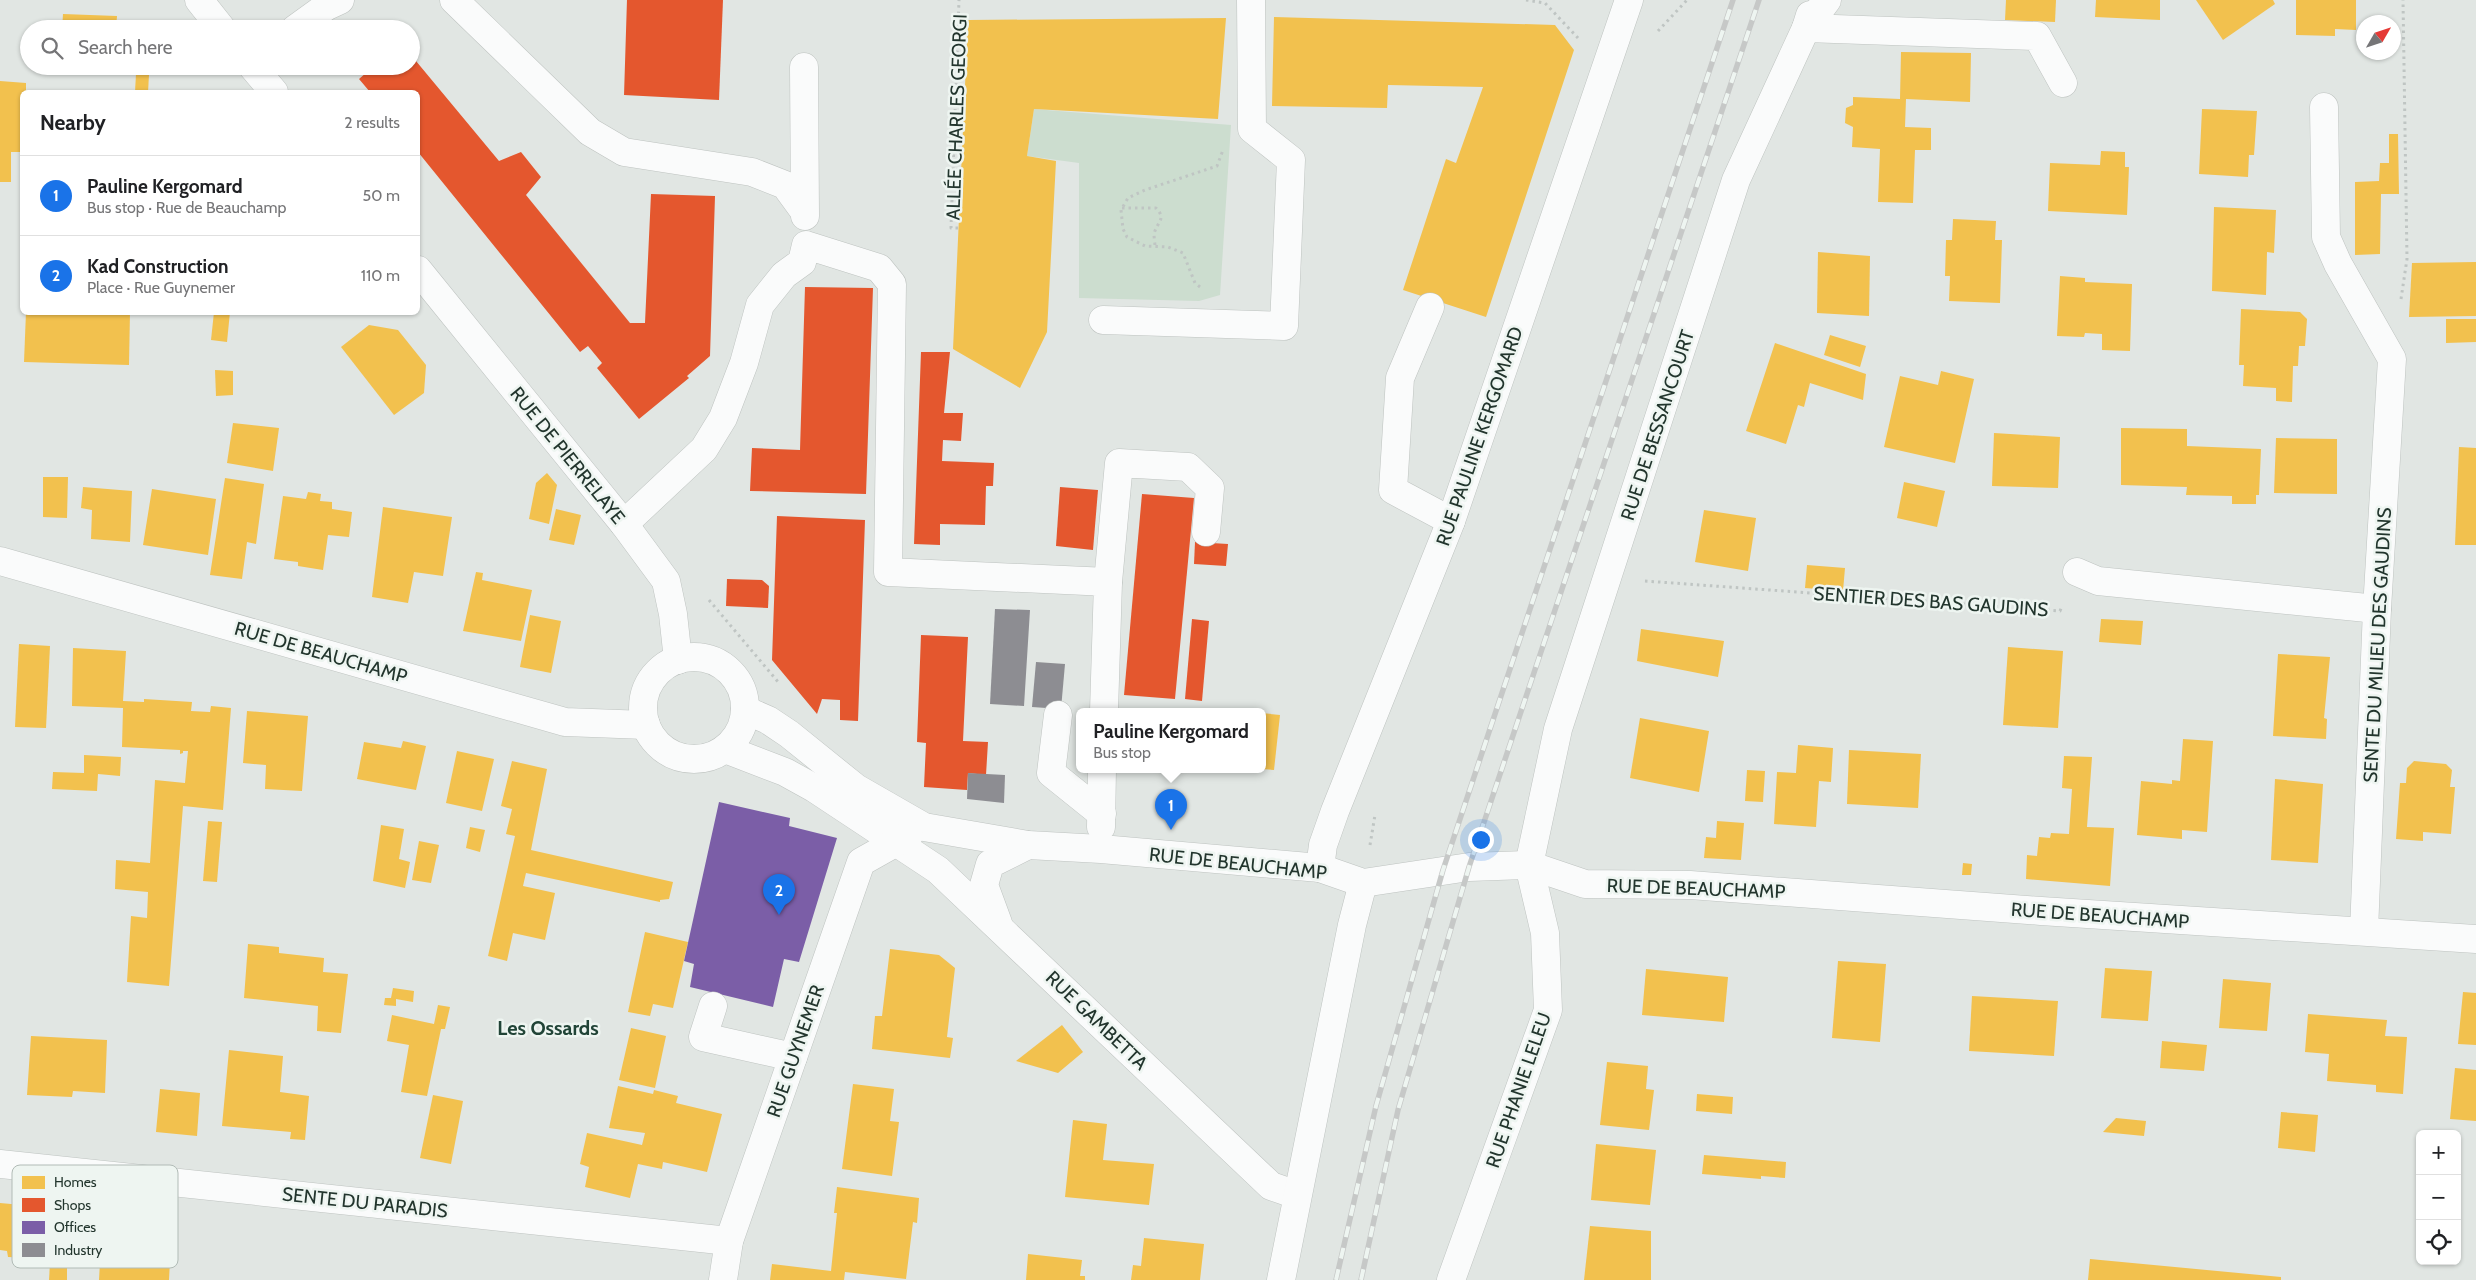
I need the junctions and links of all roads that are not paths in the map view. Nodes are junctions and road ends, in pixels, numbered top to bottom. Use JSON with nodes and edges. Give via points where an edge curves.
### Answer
{"nodes":[{"id":1,"x":199,"y":0,"type":"edge"},
{"id":2,"x":340,"y":0,"type":"edge"},
{"id":3,"x":454,"y":0,"type":"edge"},
{"id":4,"x":1251,"y":0,"type":"edge"},
{"id":5,"x":1629,"y":0,"type":"edge"},
{"id":6,"x":1814,"y":0,"type":"edge"},
{"id":7,"x":1827,"y":0,"type":"edge"},
{"id":8,"x":215,"y":20,"type":"edge"},
{"id":9,"x":308,"y":20,"type":"edge"},
{"id":10,"x":1806,"y":28,"type":"junction"},
{"id":11,"x":804,"y":67,"type":"dead end"},
{"id":12,"x":260,"y":75,"type":"edge"},
{"id":13,"x":2063,"y":83,"type":"dead end"},
{"id":14,"x":272,"y":90,"type":"edge"},
{"id":15,"x":2324,"y":108,"type":"dead end"},
{"id":16,"x":804,"y":211,"type":"junction"},
{"id":17,"x":806,"y":245,"type":"junction"},
{"id":18,"x":420,"y":272,"type":"edge"},
{"id":19,"x":1430,"y":307,"type":"dead end"},
{"id":20,"x":1103,"y":320,"type":"dead end"},
{"id":21,"x":1451,"y":521,"type":"junction"},
{"id":22,"x":624,"y":524,"type":"junction"},
{"id":23,"x":1206,"y":532,"type":"dead end"},
{"id":24,"x":0,"y":561,"type":"edge"},
{"id":25,"x":2077,"y":572,"type":"road end"},
{"id":26,"x":1108,"y":582,"type":"junction"},
{"id":27,"x":2377,"y":609,"type":"junction"},
{"id":28,"x":678,"y":660,"type":"junction"},
{"id":29,"x":1104,"y":708,"type":"edge"},
{"id":30,"x":745,"y":710,"type":"junction"},
{"id":31,"x":1058,"y":715,"type":"dead end"},
{"id":32,"x":646,"y":725,"type":"junction"},
{"id":33,"x":725,"y":749,"type":"junction"},
{"id":34,"x":1102,"y":773,"type":"edge"},
{"id":35,"x":1102,"y":814,"type":"junction"},
{"id":36,"x":924,"y":827,"type":"junction"},
{"id":37,"x":897,"y":842,"type":"junction"},
{"id":38,"x":1028,"y":845,"type":"junction"},
{"id":39,"x":1101,"y":849,"type":"junction"},
{"id":40,"x":1529,"y":865,"type":"junction"},
{"id":41,"x":1320,"y":868,"type":"junction"},
{"id":42,"x":1363,"y":883,"type":"junction"},
{"id":43,"x":999,"y":926,"type":"junction"},
{"id":44,"x":2364,"y":931,"type":"junction"},
{"id":45,"x":2476,"y":939,"type":"edge"},
{"id":46,"x":713,"y":1006,"type":"dead end"},
{"id":47,"x":793,"y":1058,"type":"junction"},
{"id":48,"x":178,"y":1183,"type":"edge"},
{"id":49,"x":1297,"y":1195,"type":"junction"},
{"id":50,"x":729,"y":1241,"type":"junction"},
{"id":51,"x":723,"y":1280,"type":"edge"},
{"id":52,"x":1281,"y":1280,"type":"edge"},
{"id":53,"x":1451,"y":1280,"type":"edge"}],
"edges":[{"from":1,"to":8,"type":"street"},
{"from":2,"to":9,"type":"street"},
{"from":3,"to":16,"type":"street","via":[[590,132],[624,152],[752,172],[785,185]]},
{"from":4,"to":20,"type":"street","via":[[1252,129],[1291,160],[1284,326]]},
{"from":5,"to":21,"type":"street","name":"RUE PAULINE KERGOMARD"},
{"from":6,"to":10,"type":"street"},
{"from":7,"to":10,"type":"street","name":"RUE DE BESSANCOURT"},
{"from":10,"to":13,"type":"street","via":[[2038,36]]},
{"from":10,"to":40,"type":"street","name":"RUE DE BESSANCOURT","via":[[1736,180],[1558,729]]},
{"from":11,"to":16,"type":"street"},
{"from":12,"to":14,"type":"street"},
{"from":15,"to":27,"type":"street","name":"SENTE DU MILIEU DES GAUDINS","via":[[2326,237],[2392,359]]},
{"from":16,"to":17,"type":"street"},
{"from":17,"to":22,"type":"street","via":[[802,262],[784,274],[760,305],[744,363],[726,409],[704,449]]},
{"from":17,"to":26,"type":"street","via":[[879,268],[892,284],[888,572]]},
{"from":18,"to":22,"type":"street","name":"RUE DE PIERRELAYE"},
{"from":19,"to":21,"type":"street","via":[[1400,378],[1393,490]]},
{"from":21,"to":41,"type":"street","name":"RUE PAULINE KERGOMARD","via":[[1335,811],[1323,845]]},
{"from":22,"to":28,"type":"street","name":"RUE DE PIERRELAYE","via":[[666,581]]},
{"from":23,"to":26,"type":"street","via":[[1210,488],[1188,468],[1119,462]]},
{"from":24,"to":32,"type":"street","name":"RUE DE BEAUCHAMP","via":[[565,722]]},
{"from":25,"to":27,"type":"street","via":[[2098,581]]},
{"from":26,"to":29,"type":"street"},
{"from":27,"to":44,"type":"street","name":"SENTE DU MILIEU DES GAUDINS"},
{"from":28,"to":30,"type":"street","via":[[697,658],[716,662],[732,674],[742,691]]},
{"from":28,"to":32,"type":"street","via":[[660,670],[648,686],[642,706]]},
{"from":30,"to":33,"type":"street","via":[[741,729]]},
{"from":30,"to":36,"type":"street","name":"RUE DE BEAUCHAMP","via":[[789,734],[856,788]]},
{"from":31,"to":35,"type":"street","via":[[1051,773]]},
{"from":32,"to":33,"type":"street","via":[[656,743],[672,755],[692,760],[712,756]]},
{"from":33,"to":37,"type":"street","via":[[786,772]]},
{"from":34,"to":35,"type":"street"},
{"from":35,"to":39,"type":"street"},
{"from":36,"to":37,"type":"street"},
{"from":36,"to":38,"type":"street","name":"RUE DE BEAUCHAMP"},
{"from":37,"to":43,"type":"street","name":"RUE GAMBETTA","via":[[938,870]]},
{"from":37,"to":47,"type":"street","name":"RUE GUYNEMER","via":[[861,862]]},
{"from":38,"to":39,"type":"street","name":"RUE DE BEAUCHAMP"},
{"from":38,"to":43,"type":"street","via":[[990,864],[984,885]]},
{"from":39,"to":41,"type":"street","name":"RUE DE BEAUCHAMP"},
{"from":40,"to":42,"type":"street","name":"RUE DE BEAUCHAMP","via":[[1469,867]]},
{"from":40,"to":44,"type":"street","name":"RUE DE BEAUCHAMP","via":[[1585,884],[1690,885]]},
{"from":40,"to":53,"type":"street","name":"RUE PHANIE LELEU","via":[[1545,933],[1548,1010]]},
{"from":41,"to":42,"type":"street","name":"RUE DE BEAUCHAMP"},
{"from":42,"to":49,"type":"street"},
{"from":43,"to":49,"type":"street","name":"RUE GAMBETTA","via":[[1271,1186]]},
{"from":44,"to":45,"type":"street","name":"RUE DE BEAUCHAMP"},
{"from":46,"to":47,"type":"street","via":[[703,1037]]},
{"from":47,"to":50,"type":"street","name":"RUE GUYNEMER"},
{"from":48,"to":50,"type":"street","name":"SENTE DU PARADIS"},
{"from":49,"to":52,"type":"street"},
{"from":50,"to":51,"type":"street","name":"RUE GUYNEMER"}]}
